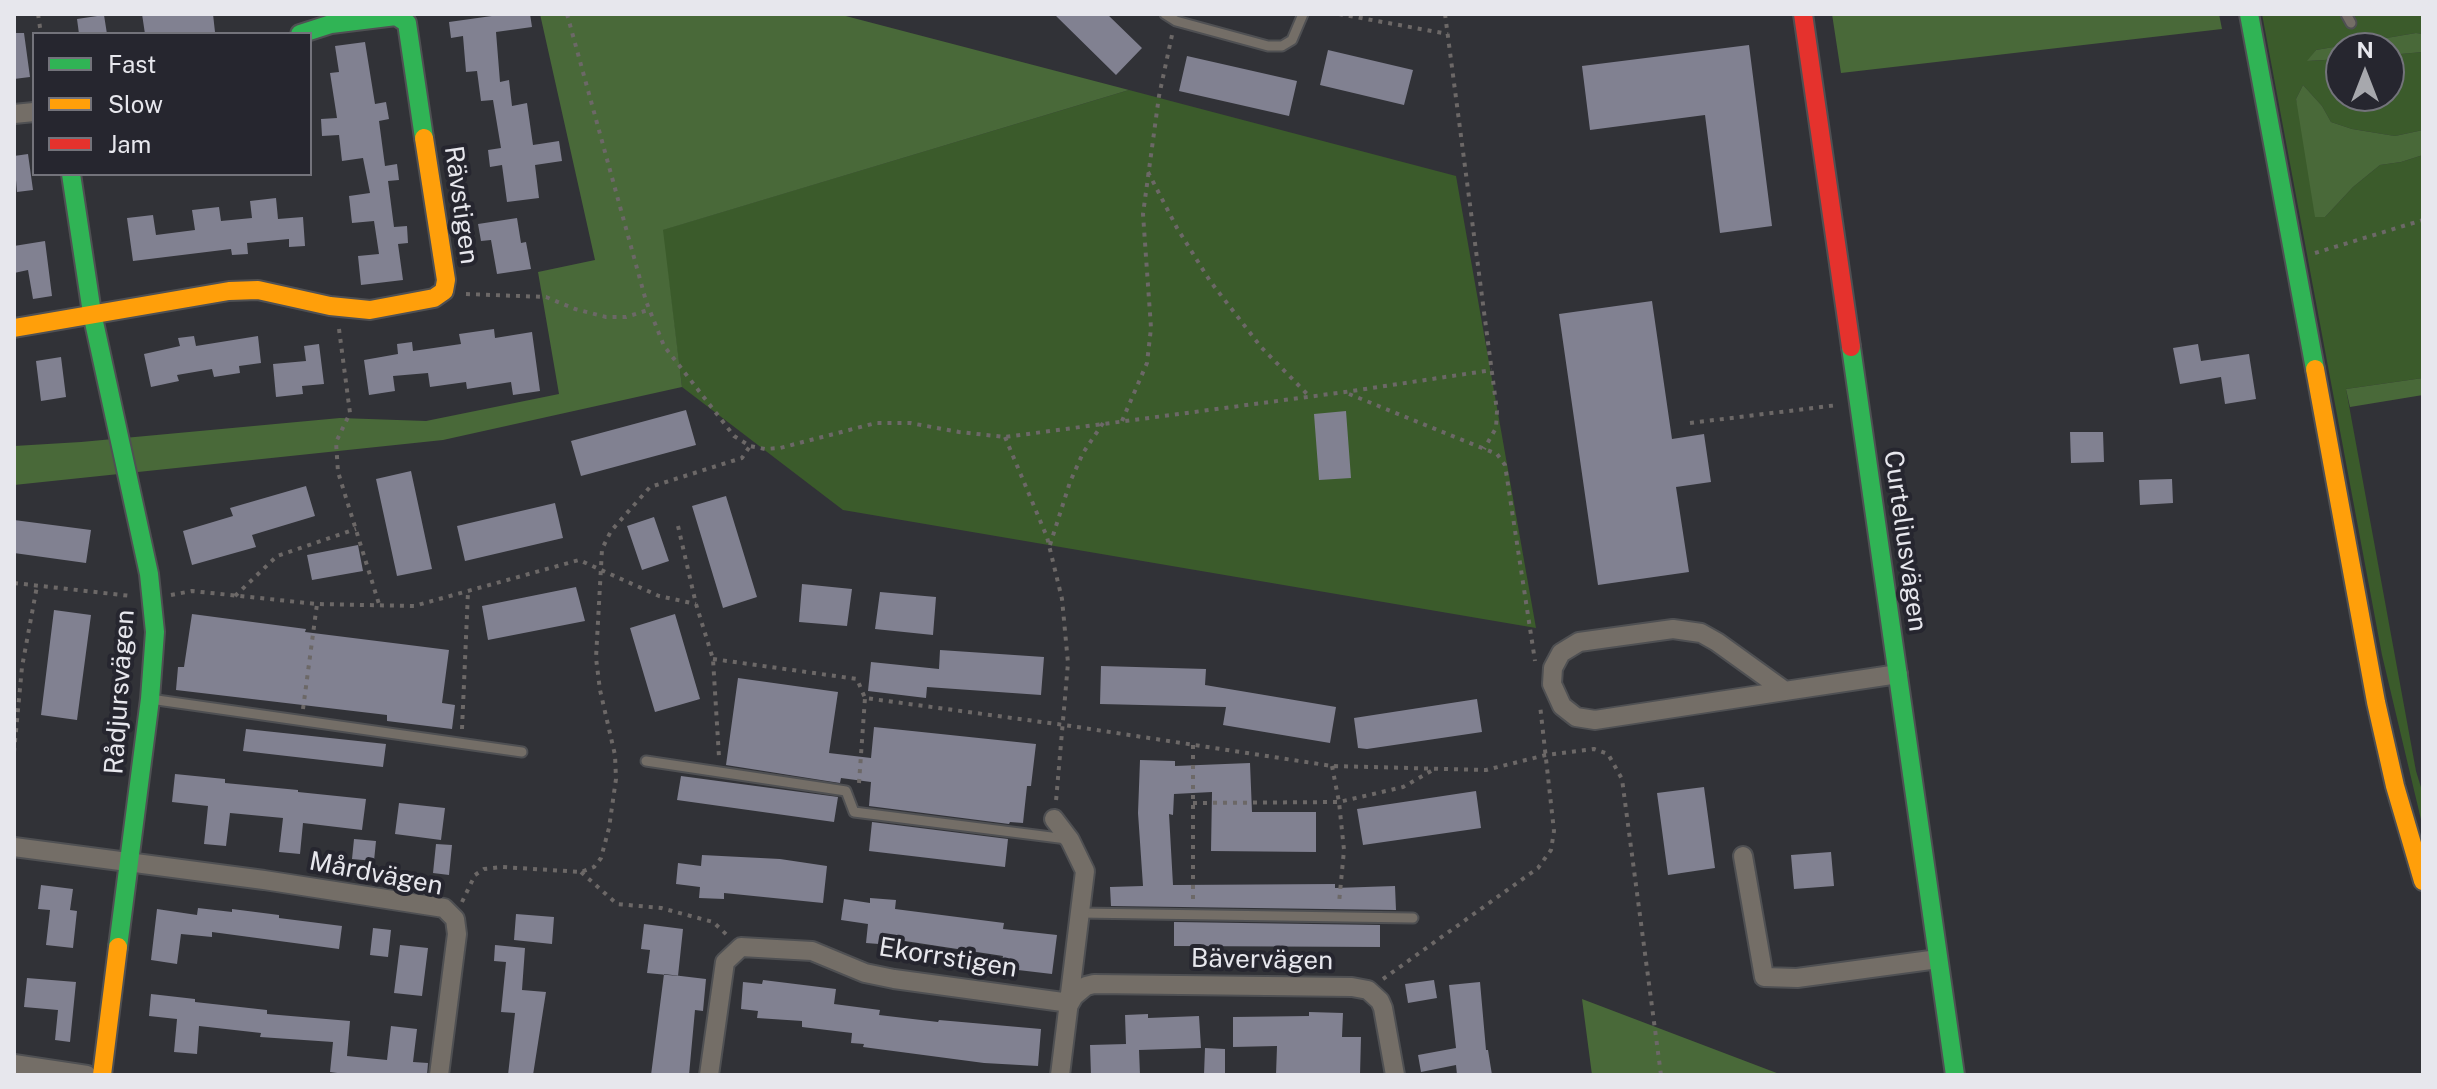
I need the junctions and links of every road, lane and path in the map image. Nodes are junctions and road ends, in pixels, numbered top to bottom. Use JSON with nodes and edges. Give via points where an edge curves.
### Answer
{"nodes":[{"id":1,"x":567,"y":14,"type":"edge"},
{"id":2,"x":1165,"y":14,"type":"edge"},
{"id":3,"x":1303,"y":14,"type":"edge"},
{"id":4,"x":1339,"y":14,"type":"edge"},
{"id":5,"x":1445,"y":14,"type":"edge"},
{"id":6,"x":1803,"y":14,"type":"edge"},
{"id":7,"x":2249,"y":14,"type":"edge"},
{"id":8,"x":1176,"y":21,"type":"junction"},
{"id":9,"x":306,"y":32,"type":"edge"},
{"id":10,"x":1448,"y":34,"type":"junction"},
{"id":11,"x":1148,"y":171,"type":"junction"},
{"id":12,"x":71,"y":176,"type":"edge"},
{"id":13,"x":2423,"y":220,"type":"edge"},
{"id":14,"x":2294,"y":260,"type":"junction"},
{"id":15,"x":444,"y":291,"type":"junction"},
{"id":16,"x":337,"y":307,"type":"junction"},
{"id":17,"x":649,"y":309,"type":"junction"},
{"id":18,"x":92,"y":313,"type":"junction"},
{"id":19,"x":14,"y":328,"type":"edge"},
{"id":20,"x":1492,"y":370,"type":"junction"},
{"id":21,"x":1345,"y":392,"type":"junction"},
{"id":22,"x":1309,"y":396,"type":"junction"},
{"id":23,"x":1860,"y":403,"type":"junction"},
{"id":24,"x":1122,"y":421,"type":"junction"},
{"id":25,"x":1103,"y":423,"type":"junction"},
{"id":26,"x":1690,"y":423,"type":"dead end"},
{"id":27,"x":1005,"y":437,"type":"junction"},
{"id":28,"x":750,"y":446,"type":"junction"},
{"id":29,"x":1484,"y":449,"type":"junction"},
{"id":30,"x":678,"y":526,"type":"dead end"},
{"id":31,"x":356,"y":529,"type":"junction"},
{"id":32,"x":1049,"y":548,"type":"junction"},
{"id":33,"x":600,"y":568,"type":"junction"},
{"id":34,"x":14,"y":583,"type":"edge"},
{"id":35,"x":37,"y":586,"type":"junction"},
{"id":36,"x":468,"y":592,"type":"junction"},
{"id":37,"x":235,"y":596,"type":"junction"},
{"id":38,"x":152,"y":599,"type":"junction"},
{"id":39,"x":317,"y":604,"type":"junction"},
{"id":40,"x":379,"y":604,"type":"junction"},
{"id":41,"x":696,"y":604,"type":"junction"},
{"id":42,"x":713,"y":659,"type":"junction"},
{"id":43,"x":1535,"y":663,"type":"dead end"},
{"id":44,"x":14,"y":666,"type":"edge"},
{"id":45,"x":22,"y":667,"type":"junction"},
{"id":46,"x":1898,"y":674,"type":"junction"},
{"id":47,"x":1785,"y":691,"type":"junction"},
{"id":48,"x":1539,"y":693,"type":"dead end"},
{"id":49,"x":865,"y":698,"type":"junction"},
{"id":50,"x":150,"y":699,"type":"junction"},
{"id":51,"x":302,"y":721,"type":"junction"},
{"id":52,"x":1064,"y":725,"type":"junction"},
{"id":53,"x":462,"y":743,"type":"junction"},
{"id":54,"x":1193,"y":745,"type":"junction"},
{"id":55,"x":14,"y":752,"type":"edge"},
{"id":56,"x":522,"y":752,"type":"dead end"},
{"id":57,"x":1546,"y":755,"type":"junction"},
{"id":58,"x":646,"y":761,"type":"dead end"},
{"id":59,"x":1332,"y":766,"type":"junction"},
{"id":60,"x":1434,"y":769,"type":"junction"},
{"id":61,"x":719,"y":772,"type":"junction"},
{"id":62,"x":850,"y":801,"type":"junction"},
{"id":63,"x":1339,"y":802,"type":"junction"},
{"id":64,"x":1193,"y":803,"type":"junction"},
{"id":65,"x":1054,"y":819,"type":"joint"},
{"id":66,"x":1070,"y":840,"type":"junction"},
{"id":67,"x":14,"y":847,"type":"edge"},
{"id":68,"x":1743,"y":856,"type":"dead end"},
{"id":69,"x":130,"y":863,"type":"junction"},
{"id":70,"x":581,"y":872,"type":"junction"},
{"id":71,"x":2421,"y":874,"type":"edge"},
{"id":72,"x":2423,"y":896,"type":"edge"},
{"id":73,"x":1080,"y":913,"type":"junction"},
{"id":74,"x":1193,"y":916,"type":"junction"},
{"id":75,"x":1339,"y":917,"type":"junction"},
{"id":76,"x":1413,"y":918,"type":"dead end"},
{"id":77,"x":455,"y":919,"type":"junction"},
{"id":78,"x":741,"y":947,"type":"junction"},
{"id":79,"x":1938,"y":959,"type":"junction"},
{"id":80,"x":1368,"y":990,"type":"junction"},
{"id":81,"x":1070,"y":1003,"type":"junction"},
{"id":82,"x":14,"y":1064,"type":"edge"},
{"id":83,"x":87,"y":1075,"type":"edge"},
{"id":84,"x":102,"y":1075,"type":"edge"},
{"id":85,"x":439,"y":1075,"type":"edge"},
{"id":86,"x":709,"y":1075,"type":"edge"},
{"id":87,"x":1060,"y":1075,"type":"edge"},
{"id":88,"x":1395,"y":1075,"type":"edge"},
{"id":89,"x":1661,"y":1075,"type":"edge"},
{"id":90,"x":1955,"y":1075,"type":"edge"}],
"edges":[{"from":1,"to":17,"type":"path"},
{"from":2,"to":8,"type":"lane"},
{"from":3,"to":8,"type":"lane","via":[[1292,40],[1282,46]]},
{"from":4,"to":10,"type":"path"},
{"from":5,"to":10,"type":"path"},
{"from":6,"to":23,"type":"street","name":"Curteliusvägen"},
{"from":7,"to":14,"type":"street"},
{"from":8,"to":11,"type":"path"},
{"from":9,"to":15,"type":"street","name":"Rävstigen","via":[[396,16],[407,23]]},
{"from":10,"to":20,"type":"path"},
{"from":11,"to":22,"type":"path","via":[[1210,281],[1261,347]]},
{"from":11,"to":24,"type":"path","via":[[1143,214],[1151,328],[1147,363]]},
{"from":12,"to":18,"type":"street","name":"Rådjursvägen"},
{"from":13,"to":14,"type":"path"},
{"from":14,"to":71,"type":"street","via":[[2376,702]]},
{"from":15,"to":16,"type":"street","name":"Rävstigen","via":[[434,298],[370,310]]},
{"from":15,"to":17,"type":"path","via":[[546,297],[606,317]]},
{"from":16,"to":18,"type":"street","name":"Rävstigen","via":[[258,290]]},
{"from":16,"to":31,"type":"path","via":[[350,413],[336,442],[338,472]]},
{"from":17,"to":28,"type":"path","via":[[671,356],[734,436]]},
{"from":18,"to":19,"type":"street","name":"Rävstigen"},
{"from":18,"to":38,"type":"street","name":"Rådjursvägen"},
{"from":20,"to":21,"type":"path"},
{"from":20,"to":29,"type":"path","via":[[1496,428]]},
{"from":21,"to":22,"type":"path"},
{"from":21,"to":29,"type":"path"},
{"from":22,"to":24,"type":"path"},
{"from":23,"to":26,"type":"path"},
{"from":23,"to":46,"type":"street","name":"Curteliusvägen"},
{"from":24,"to":25,"type":"path"},
{"from":25,"to":27,"type":"path"},
{"from":25,"to":32,"type":"path","via":[[1070,482]]},
{"from":27,"to":28,"type":"path","via":[[876,423],[780,448]]},
{"from":27,"to":32,"type":"path"},
{"from":28,"to":33,"type":"path","via":[[742,458],[650,487],[611,531]]},
{"from":29,"to":43,"type":"path","via":[[1505,465]]},
{"from":30,"to":41,"type":"path"},
{"from":31,"to":37,"type":"path","via":[[277,556]]},
{"from":31,"to":40,"type":"path"},
{"from":32,"to":52,"type":"path","via":[[1062,599],[1068,663]]},
{"from":33,"to":36,"type":"path","via":[[579,560]]},
{"from":33,"to":41,"type":"path","via":[[659,596]]},
{"from":33,"to":70,"type":"path","via":[[596,658],[616,779],[601,858]]},
{"from":34,"to":35,"type":"path"},
{"from":35,"to":38,"type":"path"},
{"from":35,"to":45,"type":"path"},
{"from":36,"to":40,"type":"path","via":[[414,606]]},
{"from":36,"to":53,"type":"path"},
{"from":37,"to":38,"type":"path","via":[[192,591]]},
{"from":37,"to":39,"type":"path"},
{"from":38,"to":50,"type":"street","name":"Rådjursvägen"},
{"from":39,"to":40,"type":"path"},
{"from":39,"to":51,"type":"path"},
{"from":41,"to":42,"type":"path"},
{"from":42,"to":49,"type":"path","via":[[857,679]]},
{"from":42,"to":61,"type":"path"},
{"from":44,"to":45,"type":"path"},
{"from":45,"to":55,"type":"path"},
{"from":46,"to":47,"type":"street"},
{"from":46,"to":79,"type":"street","name":"Curteliusvägen"},
{"from":47,"to":47,"type":"street","via":[[1595,720],[1576,717],[1562,706],[1552,684],[1553,668],[1561,653],[1579,642],[1673,629],[1701,633]]},
{"from":48,"to":57,"type":"path"},
{"from":49,"to":52,"type":"path"},
{"from":49,"to":62,"type":"path","via":[[859,786]]},
{"from":50,"to":51,"type":"lane"},
{"from":50,"to":69,"type":"street","name":"Rådjursvägen"},
{"from":51,"to":53,"type":"lane"},
{"from":52,"to":54,"type":"path"},
{"from":52,"to":65,"type":"path"},
{"from":53,"to":56,"type":"lane"},
{"from":54,"to":59,"type":"path"},
{"from":54,"to":64,"type":"path"},
{"from":57,"to":60,"type":"path","via":[[1486,770]]},
{"from":57,"to":80,"type":"path","via":[[1554,831],[1551,850],[1538,868]]},
{"from":57,"to":89,"type":"path","via":[[1594,749],[1608,754],[1622,779]]},
{"from":58,"to":61,"type":"lane"},
{"from":59,"to":60,"type":"path"},
{"from":59,"to":63,"type":"path"},
{"from":60,"to":63,"type":"path","via":[[1403,787]]},
{"from":61,"to":62,"type":"lane","via":[[846,791]]},
{"from":62,"to":66,"type":"lane","via":[[854,812]]},
{"from":63,"to":64,"type":"path"},
{"from":63,"to":75,"type":"path","via":[[1344,850]]},
{"from":64,"to":74,"type":"path"},
{"from":65,"to":66,"type":"street"},
{"from":66,"to":73,"type":"street","via":[[1085,871]]},
{"from":67,"to":69,"type":"street","name":"Mårdvägen"},
{"from":68,"to":79,"type":"street","via":[[1764,977],[1797,978]]},
{"from":69,"to":77,"type":"street","name":"Mårdvägen","via":[[422,903],[444,908]]},
{"from":69,"to":84,"type":"street","name":"Rådjursvägen"},
{"from":70,"to":77,"type":"path","via":[[484,869],[475,875]]},
{"from":70,"to":78,"type":"path","via":[[617,904],[661,908],[713,922]]},
{"from":71,"to":72,"type":"street"},
{"from":73,"to":74,"type":"lane"},
{"from":73,"to":81,"type":"street"},
{"from":74,"to":75,"type":"lane"},
{"from":75,"to":76,"type":"lane"},
{"from":77,"to":85,"type":"street","name":"Mårdvägen"},
{"from":78,"to":81,"type":"street","name":"Ekorrstigen","via":[[812,951],[894,979]]},
{"from":78,"to":86,"type":"street","via":[[725,962]]},
{"from":79,"to":90,"type":"street","name":"Curteliusvägen"},
{"from":80,"to":81,"type":"street","name":"Bävervägen","via":[[1094,984]]},
{"from":80,"to":88,"type":"street","name":"Bävervägen","via":[[1383,1008]]},
{"from":81,"to":87,"type":"street"},
{"from":82,"to":83,"type":"street"}]}
